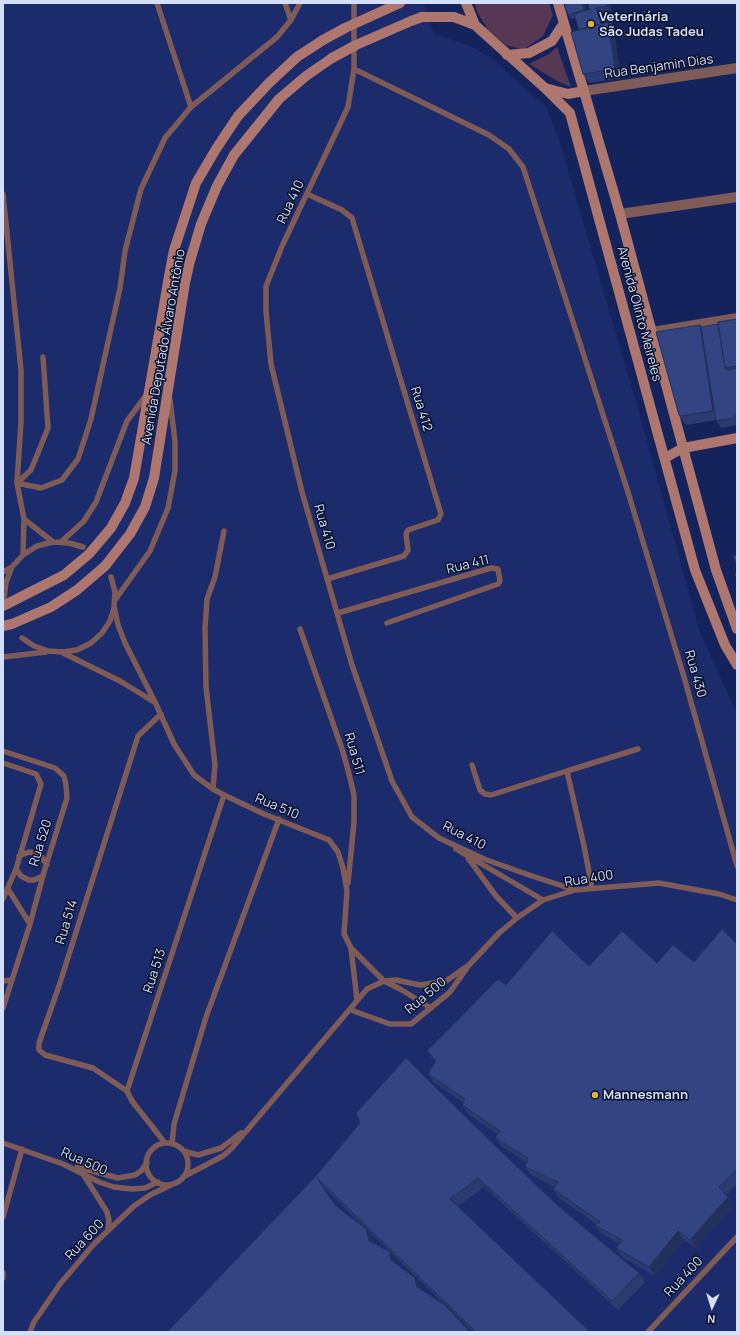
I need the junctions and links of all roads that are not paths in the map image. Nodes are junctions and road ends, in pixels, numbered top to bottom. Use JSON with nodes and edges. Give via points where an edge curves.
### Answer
{"nodes":[{"id":1,"x":157,"y":3,"type":"edge"},
{"id":2,"x":285,"y":3,"type":"edge"},
{"id":3,"x":300,"y":3,"type":"edge"},
{"id":4,"x":354,"y":3,"type":"edge"},
{"id":5,"x":400,"y":3,"type":"edge"},
{"id":6,"x":466,"y":3,"type":"edge"},
{"id":7,"x":558,"y":3,"type":"edge"},
{"id":8,"x":291,"y":20,"type":"junction"},
{"id":9,"x":564,"y":23,"type":"junction"},
{"id":10,"x":475,"y":25,"type":"junction"},
{"id":11,"x":507,"y":55,"type":"junction"},
{"id":12,"x":737,"y":68,"type":"edge"},
{"id":13,"x":354,"y":69,"type":"junction"},
{"id":14,"x":545,"y":88,"type":"junction"},
{"id":15,"x":584,"y":91,"type":"junction"},
{"id":16,"x":191,"y":107,"type":"junction"},
{"id":17,"x":3,"y":194,"type":"edge"},
{"id":18,"x":307,"y":194,"type":"junction"},
{"id":19,"x":737,"y":197,"type":"edge"},
{"id":20,"x":620,"y":214,"type":"junction"},
{"id":21,"x":737,"y":318,"type":"edge"},
{"id":22,"x":652,"y":332,"type":"junction"},
{"id":23,"x":43,"y":357,"type":"dead end"},
{"id":24,"x":168,"y":389,"type":"junction"},
{"id":25,"x":149,"y":390,"type":"junction"},
{"id":26,"x":737,"y":438,"type":"edge"},
{"id":27,"x":683,"y":448,"type":"junction"},
{"id":28,"x":665,"y":458,"type":"junction"},
{"id":29,"x":17,"y":483,"type":"junction"},
{"id":30,"x":24,"y":519,"type":"junction"},
{"id":31,"x":224,"y":531,"type":"dead end"},
{"id":32,"x":53,"y":542,"type":"junction"},
{"id":33,"x":61,"y":542,"type":"junction"},
{"id":34,"x":84,"y":547,"type":"dead end"},
{"id":35,"x":23,"y":555,"type":"junction"},
{"id":36,"x":12,"y":568,"type":"junction"},
{"id":37,"x":3,"y":572,"type":"edge"},
{"id":38,"x":111,"y":577,"type":"dead end"},
{"id":39,"x":328,"y":580,"type":"junction"},
{"id":40,"x":3,"y":602,"type":"edge"},
{"id":41,"x":114,"y":604,"type":"junction"},
{"id":42,"x":338,"y":613,"type":"junction"},
{"id":43,"x":387,"y":623,"type":"dead end"},
{"id":44,"x":3,"y":626,"type":"edge"},
{"id":45,"x":300,"y":629,"type":"dead end"},
{"id":46,"x":737,"y":629,"type":"edge"},
{"id":47,"x":22,"y":638,"type":"dead end"},
{"id":48,"x":48,"y":651,"type":"junction"},
{"id":49,"x":63,"y":652,"type":"junction"},
{"id":50,"x":3,"y":657,"type":"edge"},
{"id":51,"x":737,"y":665,"type":"edge"},
{"id":52,"x":155,"y":702,"type":"junction"},
{"id":53,"x":160,"y":714,"type":"junction"},
{"id":54,"x":638,"y":749,"type":"dead end"},
{"id":55,"x":3,"y":751,"type":"edge"},
{"id":56,"x":3,"y":763,"type":"edge"},
{"id":57,"x":472,"y":765,"type":"dead end"},
{"id":58,"x":567,"y":771,"type":"junction"},
{"id":59,"x":213,"y":789,"type":"junction"},
{"id":60,"x":224,"y":795,"type":"junction"},
{"id":61,"x":279,"y":819,"type":"junction"},
{"id":62,"x":439,"y":838,"type":"junction"},
{"id":63,"x":19,"y":856,"type":"junction"},
{"id":64,"x":467,"y":856,"type":"junction"},
{"id":65,"x":47,"y":865,"type":"junction"},
{"id":66,"x":737,"y":866,"type":"edge"},
{"id":67,"x":16,"y":869,"type":"junction"},
{"id":68,"x":43,"y":876,"type":"junction"},
{"id":69,"x":592,"y":888,"type":"junction"},
{"id":70,"x":8,"y":889,"type":"junction"},
{"id":71,"x":575,"y":890,"type":"junction"},
{"id":72,"x":346,"y":891,"type":"junction"},
{"id":73,"x":3,"y":899,"type":"edge"},
{"id":74,"x":543,"y":900,"type":"junction"},
{"id":75,"x":737,"y":900,"type":"edge"},
{"id":76,"x":517,"y":918,"type":"junction"},
{"id":77,"x":30,"y":924,"type":"junction"},
{"id":78,"x":351,"y":948,"type":"junction"},
{"id":79,"x":469,"y":966,"type":"junction"},
{"id":80,"x":12,"y":980,"type":"junction"},
{"id":81,"x":3,"y":981,"type":"edge"},
{"id":82,"x":384,"y":981,"type":"junction"},
{"id":83,"x":357,"y":1000,"type":"junction"},
{"id":84,"x":3,"y":1008,"type":"edge"},
{"id":85,"x":350,"y":1008,"type":"junction"},
{"id":86,"x":430,"y":1008,"type":"junction"},
{"id":87,"x":127,"y":1091,"type":"junction"},
{"id":88,"x":248,"y":1128,"type":"junction"},
{"id":89,"x":3,"y":1142,"type":"edge"},
{"id":90,"x":165,"y":1143,"type":"junction"},
{"id":91,"x":172,"y":1144,"type":"junction"},
{"id":92,"x":22,"y":1149,"type":"junction"},
{"id":93,"x":184,"y":1151,"type":"junction"},
{"id":94,"x":147,"y":1163,"type":"junction"},
{"id":95,"x":63,"y":1164,"type":"junction"},
{"id":96,"x":82,"y":1173,"type":"junction"},
{"id":97,"x":183,"y":1177,"type":"junction"},
{"id":98,"x":158,"y":1182,"type":"junction"},
{"id":99,"x":175,"y":1183,"type":"junction"},
{"id":100,"x":3,"y":1217,"type":"edge"},
{"id":101,"x":108,"y":1231,"type":"junction"},
{"id":102,"x":737,"y":1238,"type":"edge"},
{"id":103,"x":3,"y":1273,"type":"edge"},
{"id":104,"x":3,"y":1278,"type":"edge"},
{"id":105,"x":30,"y":1332,"type":"edge"},
{"id":106,"x":648,"y":1332,"type":"edge"}],
"edges":[{"from":1,"to":16,"type":"lane"},
{"from":2,"to":8,"type":"lane"},
{"from":3,"to":8,"type":"lane"},
{"from":4,"to":13,"type":"lane","name":"Rua 410"},
{"from":5,"to":25,"type":"main road","name":"Avenida Deputado Álvaro Antônio","bridge":true,"via":[[323,40],[292,62],[238,116],[216,149],[196,183],[174,250]]},
{"from":6,"to":10,"type":"main road","name":"Avenida Olinto Meireles"},
{"from":7,"to":9,"type":"main road","name":"Avenida Olinto Meireles"},
{"from":8,"to":16,"type":"lane","via":[[276,37]]},
{"from":9,"to":11,"type":"main road","via":[[552,41],[529,53]]},
{"from":9,"to":15,"type":"main road","name":"Avenida Olinto Meireles"},
{"from":10,"to":11,"type":"main road","name":"Avenida Olinto Meireles"},
{"from":10,"to":24,"type":"main road","name":"Avenida Deputado Álvaro Antônio","bridge":true,"via":[[454,17],[422,17],[410,21],[332,58],[279,99],[234,155],[201,224],[185,284]]},
{"from":11,"to":14,"type":"main road","name":"Avenida Olinto Meireles"},
{"from":12,"to":15,"type":"street","name":"Rua Benjamin Dias"},
{"from":13,"to":18,"type":"lane","name":"Rua 410","via":[[348,108]]},
{"from":13,"to":66,"type":"lane","name":"Rua 430","via":[[489,135],[509,150],[523,167],[627,489],[684,677]]},
{"from":14,"to":15,"type":"main road","via":[[568,94]]},
{"from":14,"to":28,"type":"main road","name":"Avenida Olinto Meireles","via":[[570,113]]},
{"from":15,"to":20,"type":"main road","name":"Avenida Olinto Meireles"},
{"from":16,"to":29,"type":"lane","via":[[165,138],[141,189],[125,251],[120,288],[91,420],[78,459],[62,480],[41,488]]},
{"from":17,"to":29,"type":"lane","via":[[21,370]]},
{"from":18,"to":39,"type":"lane","name":"Rua 410","via":[[266,286],[266,311],[271,364],[302,492]]},
{"from":18,"to":39,"type":"lane","name":"Rua 412","via":[[342,210],[352,218],[441,514],[438,520],[408,530],[408,550],[404,556]]},
{"from":19,"to":20,"type":"street"},
{"from":20,"to":22,"type":"main road","name":"Avenida Olinto Meireles"},
{"from":21,"to":22,"type":"street"},
{"from":22,"to":27,"type":"main road","name":"Avenida Olinto Meireles"},
{"from":23,"to":29,"type":"lane","via":[[48,428],[31,470]]},
{"from":24,"to":41,"type":"lane","via":[[175,442],[175,471],[168,508],[150,551]]},
{"from":24,"to":44,"type":"main road","name":"Avenida Deputado Álvaro Antônio","via":[[154,478],[145,507],[130,534],[105,566],[77,590],[51,607]]},
{"from":25,"to":33,"type":"lane","via":[[127,421],[96,502],[84,521]]},
{"from":25,"to":40,"type":"main road","name":"Avenida Deputado Álvaro Antônio","via":[[134,478],[125,503],[111,528],[89,554],[64,575]]},
{"from":26,"to":27,"type":"main road"},
{"from":27,"to":28,"type":"main road"},
{"from":27,"to":46,"type":"main road","name":"Avenida Olinto Meireles","via":[[716,570]]},
{"from":28,"to":51,"type":"main road","name":"Avenida Olinto Meireles","via":[[695,570],[725,645]]},
{"from":29,"to":30,"type":"lane"},
{"from":30,"to":32,"type":"lane"},
{"from":30,"to":35,"type":"lane"},
{"from":31,"to":59,"type":"lane","via":[[215,577],[207,599],[204,628],[206,687],[215,765]]},
{"from":32,"to":33,"type":"lane"},
{"from":32,"to":35,"type":"lane","via":[[37,546]]},
{"from":33,"to":34,"type":"lane"},
{"from":35,"to":36,"type":"lane"},
{"from":36,"to":37,"type":"lane"},
{"from":36,"to":40,"type":"lane","via":[[6,582]]},
{"from":38,"to":41,"type":"lane","name":"Rua 510","via":[[115,592]]},
{"from":39,"to":42,"type":"lane","name":"Rua 410"},
{"from":41,"to":49,"type":"lane","via":[[110,621],[102,633],[91,643],[77,650]]},
{"from":41,"to":52,"type":"lane","name":"Rua 510","via":[[124,643]]},
{"from":42,"to":43,"type":"lane","name":"Rua 411","via":[[491,568],[498,569],[498,584]]},
{"from":42,"to":62,"type":"lane","name":"Rua 410","via":[[352,665],[392,781],[412,817]]},
{"from":45,"to":72,"type":"lane","name":"Rua 511","via":[[342,749],[354,795],[352,844]]},
{"from":47,"to":48,"type":"lane"},
{"from":48,"to":49,"type":"lane"},
{"from":48,"to":50,"type":"lane"},
{"from":49,"to":52,"type":"lane"},
{"from":52,"to":53,"type":"lane","name":"Rua 510"},
{"from":53,"to":59,"type":"lane","name":"Rua 510","via":[[174,744],[194,775]]},
{"from":53,"to":87,"type":"lane","name":"Rua 514","via":[[138,736],[39,1043],[39,1050],[45,1055],[93,1068]]},
{"from":54,"to":58,"type":"lane"},
{"from":55,"to":65,"type":"lane","name":"Rua 520","via":[[55,768],[64,776],[67,798]]},
{"from":56,"to":63,"type":"lane","name":"Rua 520","via":[[36,774],[41,784]]},
{"from":57,"to":58,"type":"lane","via":[[480,790],[491,795]]},
{"from":58,"to":69,"type":"lane"},
{"from":59,"to":60,"type":"lane","name":"Rua 510"},
{"from":60,"to":61,"type":"lane","name":"Rua 510"},
{"from":60,"to":87,"type":"lane","name":"Rua 513"},
{"from":61,"to":72,"type":"lane","name":"Rua 510","via":[[329,840],[342,863]]},
{"from":61,"to":91,"type":"lane","via":[[206,1017],[174,1124]]},
{"from":62,"to":64,"type":"lane"},
{"from":62,"to":71,"type":"lane","name":"Rua 410","via":[[484,859]]},
{"from":63,"to":65,"type":"lane","via":[[29,852],[37,853]]},
{"from":63,"to":67,"type":"lane","name":"Rua 520"},
{"from":64,"to":74,"type":"lane"},
{"from":64,"to":76,"type":"lane","via":[[496,896]]},
{"from":65,"to":68,"type":"lane","name":"Rua 520"},
{"from":67,"to":68,"type":"lane","via":[[21,876],[30,880]]},
{"from":67,"to":70,"type":"lane","name":"Rua 520"},
{"from":68,"to":77,"type":"lane","name":"Rua 520"},
{"from":69,"to":71,"type":"lane","name":"Rua 400"},
{"from":69,"to":75,"type":"lane","name":"Rua 400","via":[[659,882]]},
{"from":70,"to":73,"type":"lane","name":"Rua 520"},
{"from":70,"to":77,"type":"lane"},
{"from":71,"to":74,"type":"lane","name":"Rua 400"},
{"from":72,"to":78,"type":"lane","name":"Rua 510","via":[[344,934]]},
{"from":74,"to":76,"type":"lane","name":"Rua 400"},
{"from":76,"to":79,"type":"lane","name":"Rua 400","via":[[499,933]]},
{"from":77,"to":80,"type":"lane","name":"Rua 520"},
{"from":78,"to":82,"type":"lane","name":"Rua 510"},
{"from":78,"to":83,"type":"lane","name":"Rua 510"},
{"from":79,"to":82,"type":"lane","name":"Rua 500","via":[[446,981],[420,985],[396,980]]},
{"from":79,"to":86,"type":"lane","name":"Rua 500","via":[[450,992]]},
{"from":80,"to":81,"type":"lane"},
{"from":80,"to":84,"type":"lane","name":"Rua 520"},
{"from":82,"to":83,"type":"lane","name":"Rua 500","via":[[366,989]]},
{"from":82,"to":86,"type":"lane","name":"Rua 510"},
{"from":83,"to":85,"type":"lane","name":"Rua 500"},
{"from":85,"to":86,"type":"lane","name":"Rua 500","via":[[390,1024],[412,1024]]},
{"from":85,"to":88,"type":"lane","name":"Rua 500"},
{"from":87,"to":90,"type":"lane"},
{"from":88,"to":93,"type":"lane","via":[[221,1148],[198,1155]]},
{"from":88,"to":97,"type":"lane","name":"Rua 500","via":[[223,1156]]},
{"from":89,"to":92,"type":"lane","name":"Rua 500"},
{"from":90,"to":91,"type":"lane"},
{"from":90,"to":94,"type":"lane","via":[[152,1150]]},
{"from":91,"to":93,"type":"lane"},
{"from":92,"to":95,"type":"lane","name":"Rua 500"},
{"from":92,"to":100,"type":"lane"},
{"from":93,"to":97,"type":"lane","via":[[188,1167]]},
{"from":94,"to":95,"type":"lane","via":[[135,1175],[118,1178]]},
{"from":94,"to":98,"type":"lane","via":[[151,1176]]},
{"from":95,"to":96,"type":"lane","name":"Rua 500"},
{"from":96,"to":98,"type":"lane","name":"Rua 500","via":[[114,1187],[145,1188]]},
{"from":96,"to":101,"type":"lane","via":[[107,1212],[110,1220]]},
{"from":97,"to":99,"type":"lane"},
{"from":98,"to":99,"type":"lane"},
{"from":99,"to":101,"type":"lane","name":"Rua 600","via":[[134,1206]]},
{"from":101,"to":105,"type":"lane","name":"Rua 600","via":[[60,1284]]},
{"from":102,"to":106,"type":"lane","name":"Rua 400"},
{"from":103,"to":104,"type":"lane"}]}
